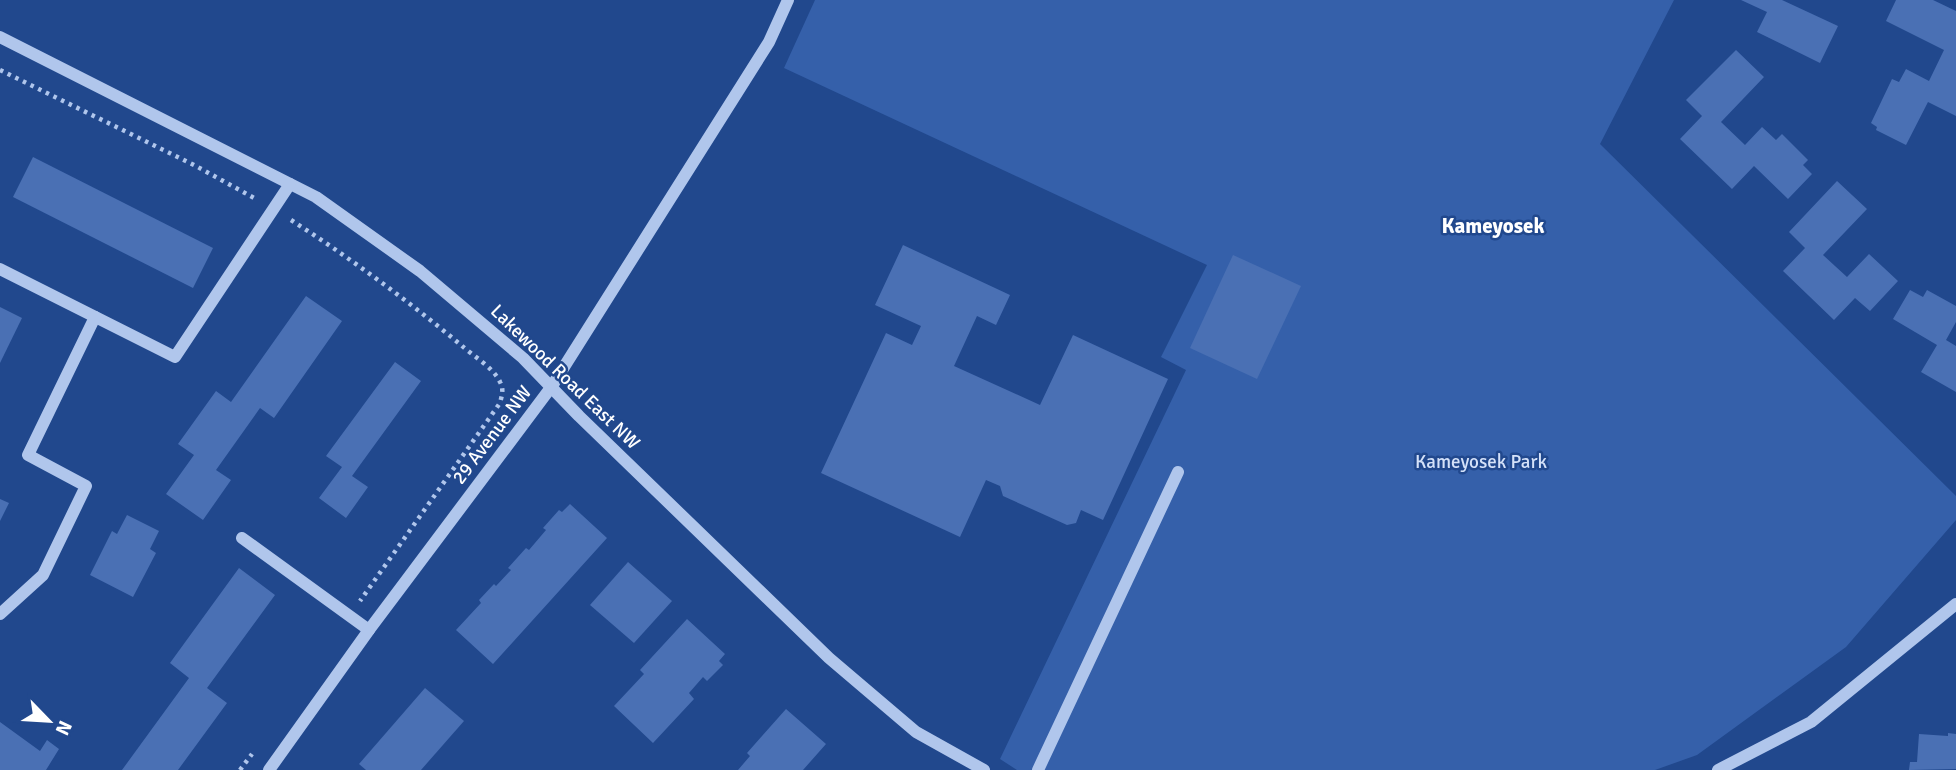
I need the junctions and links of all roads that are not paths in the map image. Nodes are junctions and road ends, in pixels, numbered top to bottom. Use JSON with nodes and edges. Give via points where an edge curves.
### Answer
{"nodes":[{"id":1,"x":788,"y":0,"type":"edge"},
{"id":2,"x":0,"y":37,"type":"edge"},
{"id":3,"x":290,"y":184,"type":"junction"},
{"id":4,"x":0,"y":269,"type":"edge"},
{"id":5,"x":95,"y":317,"type":"junction"},
{"id":6,"x":551,"y":386,"type":"junction"},
{"id":7,"x":1178,"y":472,"type":"dead end"},
{"id":8,"x":242,"y":538,"type":"dead end"},
{"id":9,"x":1956,"y":604,"type":"edge"},
{"id":10,"x":0,"y":614,"type":"edge"},
{"id":11,"x":369,"y":630,"type":"junction"},
{"id":12,"x":269,"y":770,"type":"edge"},
{"id":13,"x":984,"y":770,"type":"edge"},
{"id":14,"x":1038,"y":770,"type":"edge"},
{"id":15,"x":1718,"y":770,"type":"edge"}],
"edges":[{"from":1,"to":6,"type":"street","name":"29 Avenue NW","via":[[769,42]]},
{"from":2,"to":3,"type":"street","name":"Lakewood Road East NW"},
{"from":3,"to":5,"type":"street","via":[[175,357]]},
{"from":3,"to":6,"type":"street","name":"Lakewood Road East NW","via":[[420,271]]},
{"from":4,"to":5,"type":"street"},
{"from":5,"to":10,"type":"street","via":[[29,455],[86,486],[43,575]]},
{"from":6,"to":11,"type":"street","name":"29 Avenue NW"},
{"from":6,"to":13,"type":"street","name":"Lakewood Road East NW","via":[[830,658],[916,733]]},
{"from":7,"to":14,"type":"street"},
{"from":8,"to":11,"type":"street"},
{"from":9,"to":15,"type":"street","via":[[1811,723]]},
{"from":11,"to":12,"type":"street","name":"29 Avenue NW"}]}
